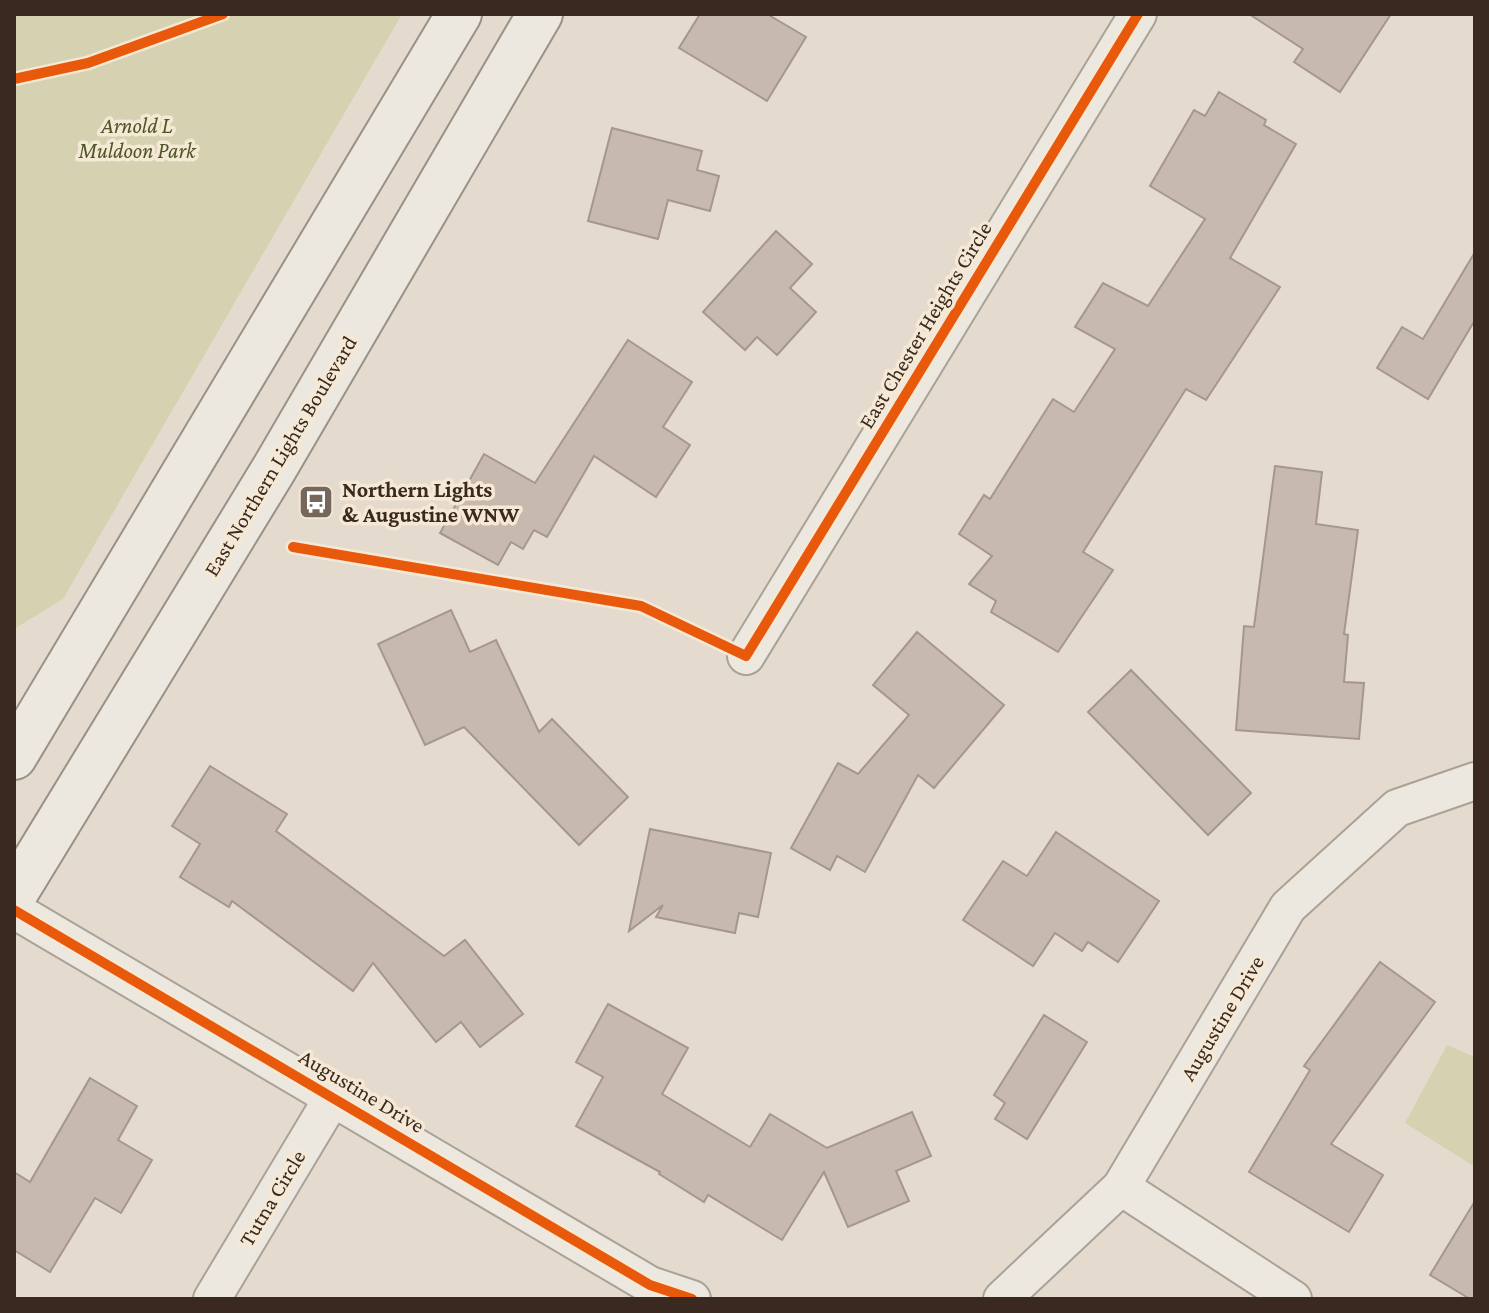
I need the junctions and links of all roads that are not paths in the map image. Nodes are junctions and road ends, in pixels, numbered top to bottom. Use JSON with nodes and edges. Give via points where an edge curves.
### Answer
{"nodes":[{"id":1,"x":459,"y":14,"type":"edge"},
{"id":2,"x":540,"y":14,"type":"edge"},
{"id":3,"x":1138,"y":14,"type":"edge"},
{"id":4,"x":746,"y":656,"type":"dead end"},
{"id":5,"x":14,"y":757,"type":"edge"},
{"id":6,"x":1475,"y":781,"type":"edge"},
{"id":7,"x":14,"y":895,"type":"edge"},
{"id":8,"x":14,"y":910,"type":"edge"},
{"id":9,"x":333,"y":1097,"type":"junction"},
{"id":10,"x":1121,"y":1187,"type":"junction"},
{"id":11,"x":212,"y":1299,"type":"edge"},
{"id":12,"x":692,"y":1299,"type":"edge"},
{"id":13,"x":1002,"y":1299,"type":"edge"},
{"id":14,"x":1293,"y":1299,"type":"edge"}],
"edges":[{"from":1,"to":5,"type":"main road"},
{"from":2,"to":7,"type":"main road","name":"East Northern Lights Boulevard","via":[[274,469]]},
{"from":3,"to":4,"type":"street","name":"East Chester Heights Circle"},
{"from":6,"to":10,"type":"street","name":"Augustine Drive","via":[[1397,808],[1288,907]]},
{"from":8,"to":9,"type":"street","name":"Augustine Drive"},
{"from":9,"to":11,"type":"street","name":"Tutna Circle"},
{"from":9,"to":12,"type":"street","name":"Augustine Drive","via":[[650,1285]]},
{"from":10,"to":13,"type":"street","name":"Augustine Drive"},
{"from":10,"to":14,"type":"street"}]}
